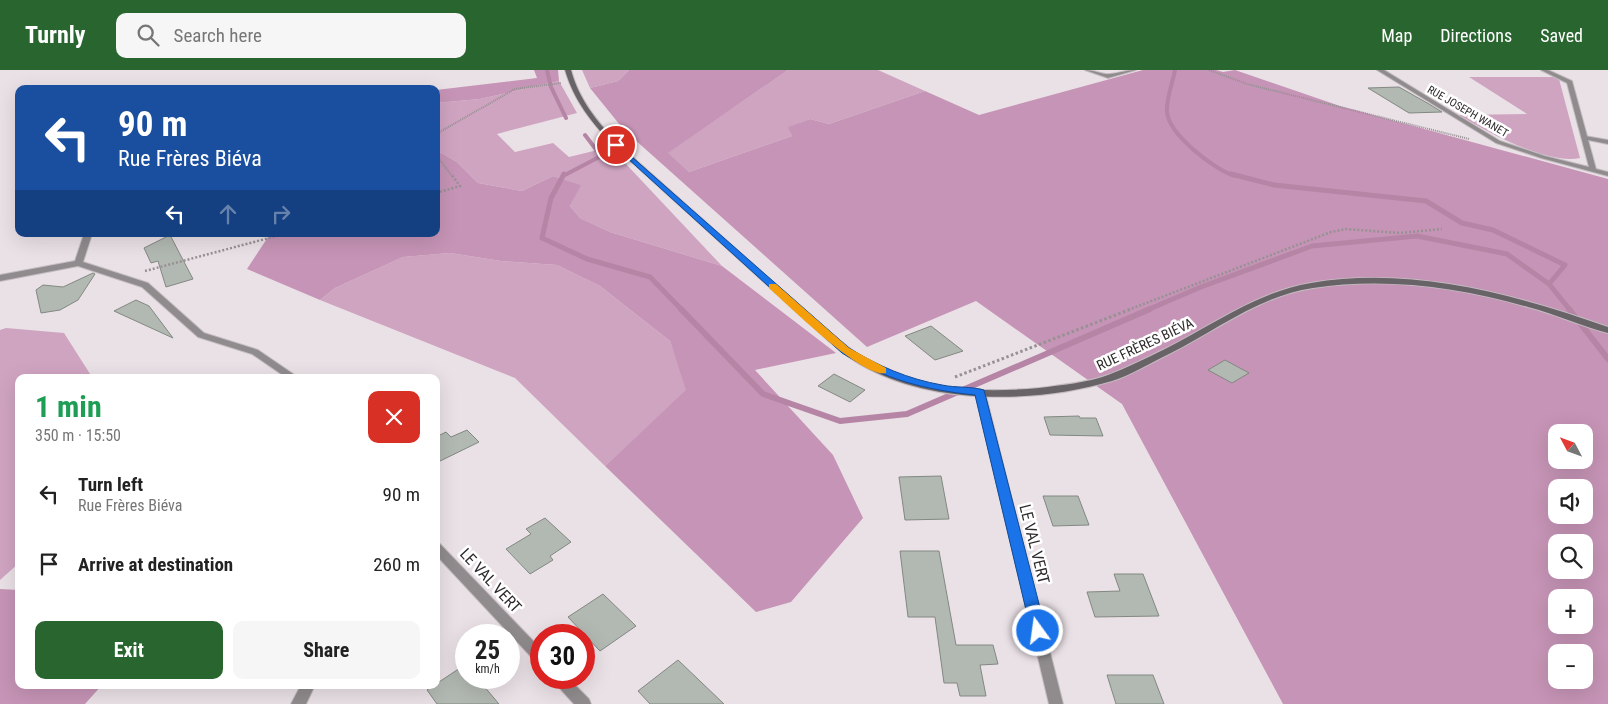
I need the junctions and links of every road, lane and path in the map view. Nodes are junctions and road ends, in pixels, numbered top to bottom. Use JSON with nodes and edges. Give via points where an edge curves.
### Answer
{"nodes":[{"id":1,"x":568,"y":70,"type":"edge"},
{"id":2,"x":1088,"y":70,"type":"edge"},
{"id":3,"x":1133,"y":70,"type":"edge"},
{"id":4,"x":1209,"y":70,"type":"edge"},
{"id":5,"x":1380,"y":70,"type":"edge"},
{"id":6,"x":1544,"y":70,"type":"edge"},
{"id":7,"x":554,"y":84,"type":"dead end"},
{"id":8,"x":440,"y":132,"type":"edge"},
{"id":9,"x":1585,"y":138,"type":"junction"},
{"id":10,"x":1475,"y":141,"type":"dead end"},
{"id":11,"x":1608,"y":142,"type":"edge"},
{"id":12,"x":440,"y":160,"type":"edge"},
{"id":13,"x":1593,"y":170,"type":"junction"},
{"id":14,"x":1608,"y":174,"type":"edge"},
{"id":15,"x":440,"y":192,"type":"edge"},
{"id":16,"x":1442,"y":230,"type":"dead end"},
{"id":17,"x":87,"y":237,"type":"edge"},
{"id":18,"x":273,"y":237,"type":"edge"},
{"id":19,"x":78,"y":263,"type":"junction"},
{"id":20,"x":146,"y":271,"type":"dead end"},
{"id":21,"x":0,"y":278,"type":"edge"},
{"id":22,"x":1608,"y":330,"type":"edge"},
{"id":23,"x":288,"y":374,"type":"edge"},
{"id":24,"x":945,"y":384,"type":"junction"},
{"id":25,"x":979,"y":392,"type":"junction"},
{"id":26,"x":440,"y":551,"type":"edge"},
{"id":27,"x":530,"y":646,"type":"edge"},
{"id":28,"x":306,"y":689,"type":"edge"},
{"id":29,"x":570,"y":689,"type":"edge"},
{"id":30,"x":298,"y":704,"type":"edge"},
{"id":31,"x":584,"y":704,"type":"edge"},
{"id":32,"x":1056,"y":704,"type":"edge"}],
"edges":[{"from":1,"to":24,"type":"street","name":"RUE FRÈRES BIÉVA","via":[[581,104],[616,145],[846,350],[873,367]]},
{"from":2,"to":3,"type":"street","via":[[1108,76]]},
{"from":4,"to":10,"type":"path","via":[[1256,86]]},
{"from":5,"to":13,"type":"street","name":"RUE JOSEPH WANET","via":[[1498,142],[1543,158]]},
{"from":6,"to":9,"type":"street","via":[[1566,80],[1573,89]]},
{"from":7,"to":8,"type":"path","via":[[515,89]]},
{"from":9,"to":11,"type":"street"},
{"from":9,"to":13,"type":"street"},
{"from":12,"to":15,"type":"path","via":[[460,186]]},
{"from":13,"to":14,"type":"street","name":"RUE JOSEPH WANET"},
{"from":16,"to":24,"type":"path","via":[[1346,229],[1331,232]]},
{"from":17,"to":19,"type":"street"},
{"from":18,"to":20,"type":"path"},
{"from":19,"to":21,"type":"street"},
{"from":19,"to":23,"type":"street","via":[[145,284],[201,335],[255,352]]},
{"from":22,"to":25,"type":"street","name":"RUE FRÈRES BIÉVA","via":[[1568,316],[1452,288],[1389,281],[1329,283],[1272,295],[1111,378],[1061,390]]},
{"from":24,"to":25,"type":"street","name":"RUE FRÈRES BIÉVA"},
{"from":25,"to":32,"type":"street","name":"LE VAL VERT"},
{"from":26,"to":27,"type":"street","name":"LE VAL VERT"},
{"from":28,"to":30,"type":"street"},
{"from":29,"to":31,"type":"street"}]}
